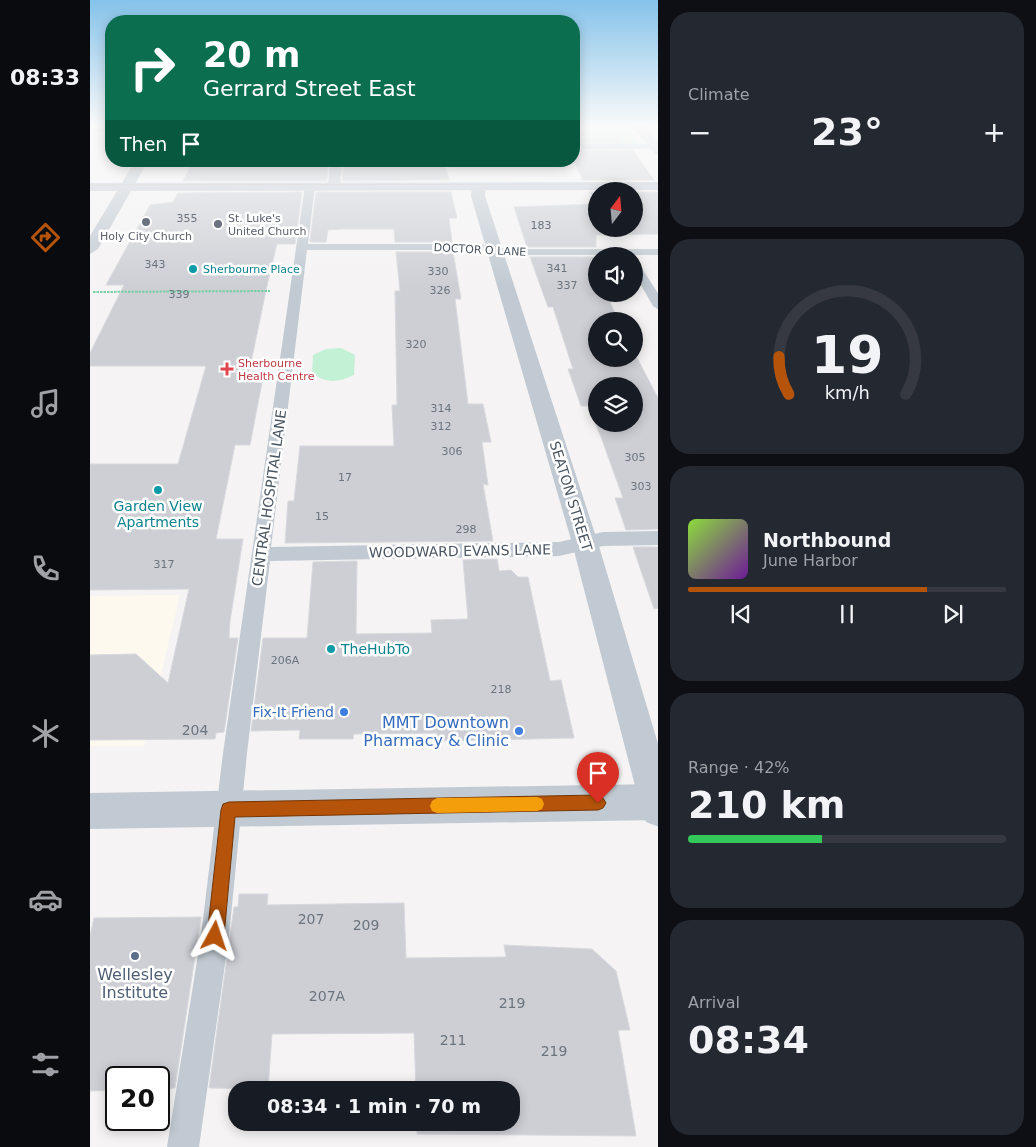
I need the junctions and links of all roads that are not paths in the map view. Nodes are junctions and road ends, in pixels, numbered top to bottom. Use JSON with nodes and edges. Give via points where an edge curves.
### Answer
{"nodes":[{"id":1,"x":132,"y":179,"type":"edge"},
{"id":2,"x":335,"y":179,"type":"edge"},
{"id":3,"x":310,"y":186,"type":"junction"},
{"id":4,"x":335,"y":186,"type":"junction"},
{"id":5,"x":479,"y":186,"type":"junction"},
{"id":6,"x":658,"y":186,"type":"edge"},
{"id":7,"x":90,"y":187,"type":"edge"},
{"id":8,"x":127,"y":187,"type":"junction"},
{"id":9,"x":302,"y":247,"type":"junction"},
{"id":10,"x":90,"y":249,"type":"edge"},
{"id":11,"x":495,"y":250,"type":"junction"},
{"id":12,"x":658,"y":252,"type":"edge"},
{"id":13,"x":588,"y":253,"type":"edge"},
{"id":14,"x":643,"y":253,"type":"edge"},
{"id":15,"x":643,"y":280,"type":"edge"},
{"id":16,"x":658,"y":306,"type":"edge"},
{"id":17,"x":658,"y":538,"type":"edge"},
{"id":18,"x":585,"y":543,"type":"junction"},
{"id":19,"x":261,"y":554,"type":"junction"},
{"id":20,"x":658,"y":804,"type":"edge"},
{"id":21,"x":229,"y":810,"type":"junction"},
{"id":22,"x":90,"y":811,"type":"edge"},
{"id":23,"x":183,"y":1147,"type":"edge"}],
"edges":[{"from":1,"to":8,"type":"street"},
{"from":2,"to":4,"type":"street"},
{"from":3,"to":4,"type":"main road"},
{"from":3,"to":8,"type":"main road"},
{"from":3,"to":9,"type":"lane","name":"CENTRAL HOSPITAL LANE"},
{"from":4,"to":5,"type":"main road"},
{"from":5,"to":6,"type":"main road"},
{"from":5,"to":11,"type":"street","name":"SEATON STREET","via":[[478,196]]},
{"from":7,"to":8,"type":"main road"},
{"from":8,"to":10,"type":"street"},
{"from":9,"to":11,"type":"lane","name":"DOCTOR O LANE","via":[[480,247]]},
{"from":9,"to":19,"type":"lane","name":"CENTRAL HOSPITAL LANE"},
{"from":11,"to":13,"type":"lane","name":"DOCTOR O LANE"},
{"from":11,"to":18,"type":"street","name":"SEATON STREET"},
{"from":12,"to":14,"type":"lane","name":"DOCTOR O LANE"},
{"from":15,"to":16,"type":"lane"},
{"from":17,"to":18,"type":"lane","name":"WOODWARD EVANS LANE","via":[[603,539]]},
{"from":18,"to":19,"type":"lane","name":"WOODWARD EVANS LANE","via":[[559,549]]},
{"from":18,"to":20,"type":"street","name":"SEATON STREET"},
{"from":19,"to":21,"type":"lane","name":"CENTRAL HOSPITAL LANE"},
{"from":20,"to":21,"type":"street"},
{"from":21,"to":22,"type":"street"},
{"from":21,"to":23,"type":"lane","name":"CENTRAL HOSPITAL LANE","via":[[215,936]]}]}
